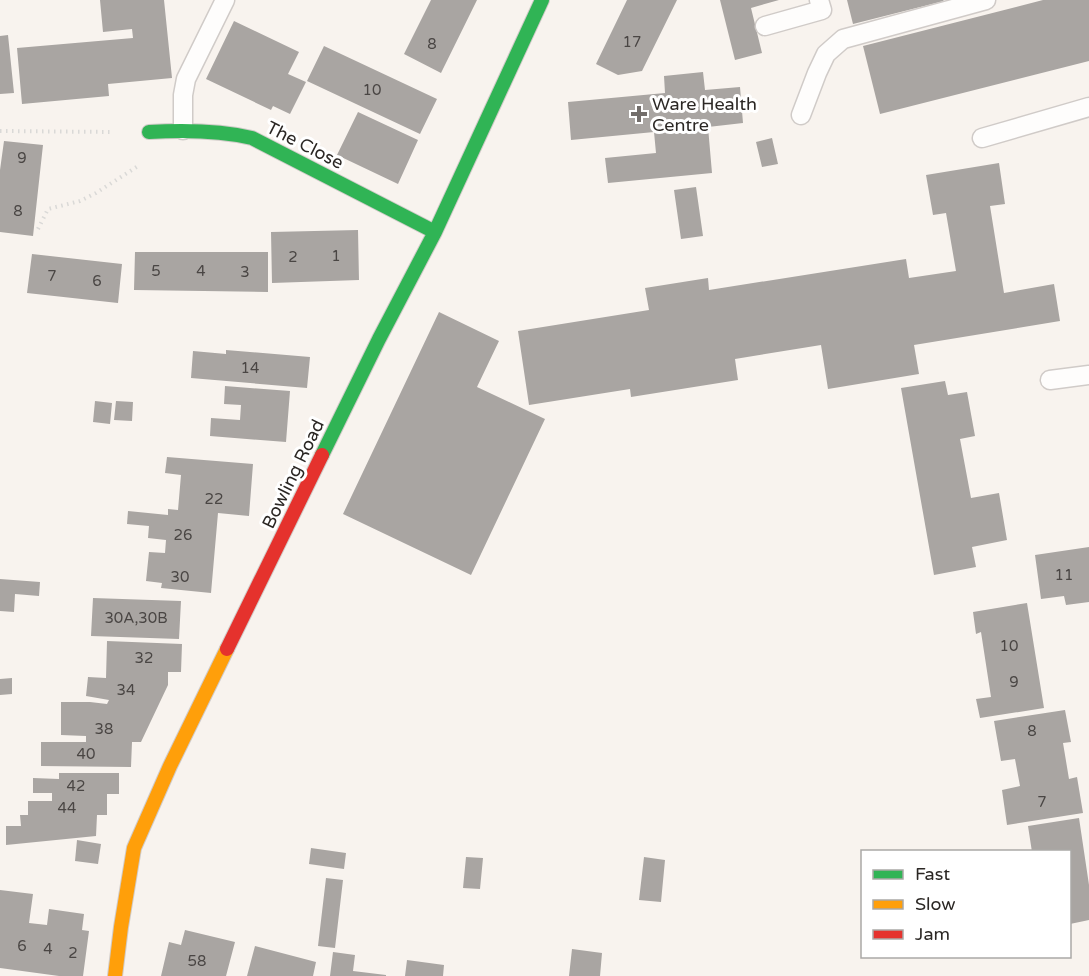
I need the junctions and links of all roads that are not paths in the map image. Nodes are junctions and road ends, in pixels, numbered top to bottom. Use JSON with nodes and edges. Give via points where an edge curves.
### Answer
{"nodes":[{"id":1,"x":225,"y":0,"type":"edge"},
{"id":2,"x":542,"y":0,"type":"edge"},
{"id":3,"x":819,"y":0,"type":"edge"},
{"id":4,"x":986,"y":0,"type":"edge"},
{"id":5,"x":765,"y":26,"type":"dead end"},
{"id":6,"x":1089,"y":107,"type":"edge"},
{"id":7,"x":801,"y":116,"type":"dead end"},
{"id":8,"x":183,"y":130,"type":"junction"},
{"id":9,"x":149,"y":132,"type":"road end"},
{"id":10,"x":982,"y":138,"type":"dead end"},
{"id":11,"x":435,"y":232,"type":"junction"},
{"id":12,"x":1089,"y":375,"type":"edge"},
{"id":13,"x":1050,"y":380,"type":"dead end"},
{"id":14,"x":115,"y":976,"type":"edge"}],
"edges":[{"from":1,"to":8,"type":"lane","via":[[186,79]]},
{"from":2,"to":11,"type":"street","name":"Bowling Road"},
{"from":3,"to":5,"type":"lane","via":[[822,10]]},
{"from":4,"to":7,"type":"lane","via":[[843,39],[826,54]]},
{"from":6,"to":10,"type":"lane"},
{"from":8,"to":9,"type":"street","name":"The Close"},
{"from":8,"to":11,"type":"street","name":"The Close","via":[[252,138]]},
{"from":11,"to":14,"type":"street","name":"Bowling Road","via":[[260,580],[134,848]]},
{"from":12,"to":13,"type":"lane"}]}
